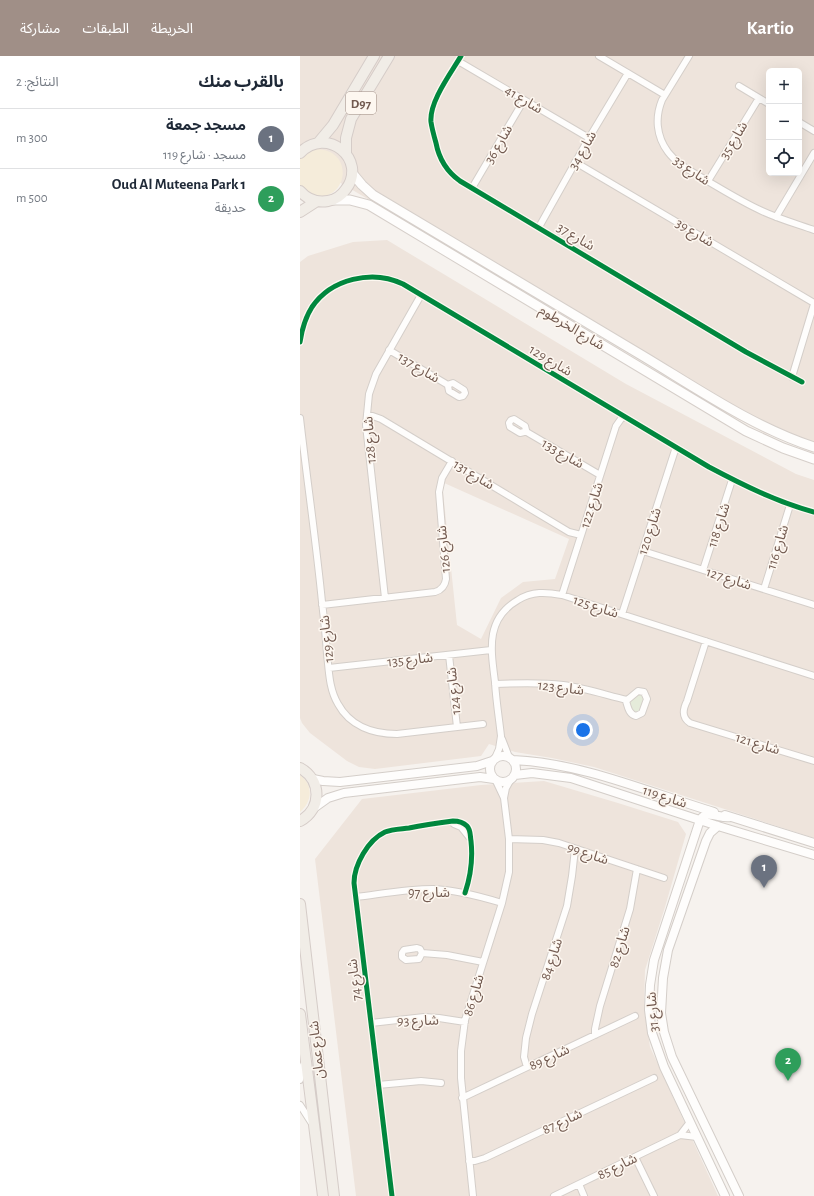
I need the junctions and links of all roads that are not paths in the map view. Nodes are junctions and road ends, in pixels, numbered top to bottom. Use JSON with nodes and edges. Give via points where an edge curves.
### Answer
{"nodes":[{"id":1,"x":374,"y":56,"type":"edge"},
{"id":2,"x":389,"y":56,"type":"edge"},
{"id":3,"x":599,"y":56,"type":"edge"},
{"id":4,"x":689,"y":56,"type":"edge"},
{"id":5,"x":460,"y":58,"type":"edge"},
{"id":6,"x":628,"y":73,"type":"junction"},
{"id":7,"x":739,"y":86,"type":"dead end"},
{"id":8,"x":665,"y":95,"type":"junction"},
{"id":9,"x":758,"y":98,"type":"junction"},
{"id":10,"x":524,"y":100,"type":"junction"},
{"id":11,"x":766,"y":102,"type":"edge"},
{"id":12,"x":802,"y":124,"type":"edge"},
{"id":13,"x":814,"y":131,"type":"edge"},
{"id":14,"x":589,"y":138,"type":"junction"},
{"id":15,"x":318,"y":143,"type":"junction"},
{"id":16,"x":300,"y":153,"type":"edge"},
{"id":17,"x":814,"y":153,"type":"edge"},
{"id":18,"x":346,"y":154,"type":"junction"},
{"id":19,"x":575,"y":162,"type":"junction"},
{"id":20,"x":352,"y":173,"type":"junction"},
{"id":21,"x":708,"y":181,"type":"junction"},
{"id":22,"x":472,"y":188,"type":"junction"},
{"id":23,"x":300,"y":191,"type":"edge"},
{"id":24,"x":331,"y":200,"type":"junction"},
{"id":25,"x":316,"y":201,"type":"junction"},
{"id":26,"x":300,"y":212,"type":"edge"},
{"id":27,"x":776,"y":217,"type":"junction"},
{"id":28,"x":538,"y":227,"type":"junction"},
{"id":29,"x":814,"y":230,"type":"edge"},
{"id":30,"x":421,"y":295,"type":"junction"},
{"id":31,"x":814,"y":304,"type":"edge"},
{"id":32,"x":300,"y":342,"type":"edge"},
{"id":33,"x":389,"y":350,"type":"junction"},
{"id":34,"x":792,"y":377,"type":"junction"},
{"id":35,"x":802,"y":382,"type":"dead end"},
{"id":36,"x":448,"y":385,"type":"dead end"},
{"id":37,"x":367,"y":414,"type":"junction"},
{"id":38,"x":623,"y":416,"type":"junction"},
{"id":39,"x":300,"y":418,"type":"edge"},
{"id":40,"x":525,"y":431,"type":"dead end"},
{"id":41,"x":676,"y":447,"type":"junction"},
{"id":42,"x":814,"y":447,"type":"edge"},
{"id":43,"x":814,"y":459,"type":"edge"},
{"id":44,"x":452,"y":462,"type":"junction"},
{"id":45,"x":600,"y":475,"type":"junction"},
{"id":46,"x":732,"y":480,"type":"junction"},
{"id":47,"x":790,"y":505,"type":"junction"},
{"id":48,"x":814,"y":512,"type":"edge"},
{"id":49,"x":581,"y":535,"type":"junction"},
{"id":50,"x":643,"y":550,"type":"junction"},
{"id":51,"x":703,"y":570,"type":"junction"},
{"id":52,"x":764,"y":589,"type":"junction"},
{"id":53,"x":562,"y":595,"type":"junction"},
{"id":54,"x":386,"y":598,"type":"junction"},
{"id":55,"x":322,"y":605,"type":"junction"},
{"id":56,"x":814,"y":605,"type":"edge"},
{"id":57,"x":622,"y":614,"type":"junction"},
{"id":58,"x":706,"y":642,"type":"junction"},
{"id":59,"x":491,"y":650,"type":"junction"},
{"id":60,"x":449,"y":655,"type":"junction"},
{"id":61,"x":329,"y":668,"type":"junction"},
{"id":62,"x":814,"y":676,"type":"edge"},
{"id":63,"x":495,"y":684,"type":"junction"},
{"id":64,"x":627,"y":700,"type":"dead end"},
{"id":65,"x":483,"y":724,"type":"dead end"},
{"id":66,"x":457,"y":727,"type":"junction"},
{"id":67,"x":501,"y":736,"type":"junction"},
{"id":68,"x":511,"y":758,"type":"junction"},
{"id":69,"x":493,"y":759,"type":"junction"},
{"id":70,"x":814,"y":761,"type":"edge"},
{"id":71,"x":300,"y":768,"type":"edge"},
{"id":72,"x":513,"y":777,"type":"junction"},
{"id":73,"x":312,"y":779,"type":"junction"},
{"id":74,"x":495,"y":780,"type":"junction"},
{"id":75,"x":504,"y":798,"type":"junction"},
{"id":76,"x":314,"y":808,"type":"junction"},
{"id":77,"x":730,"y":817,"type":"junction"},
{"id":78,"x":700,"y":820,"type":"junction"},
{"id":79,"x":302,"y":821,"type":"edge"},
{"id":80,"x":718,"y":826,"type":"junction"},
{"id":81,"x":509,"y":839,"type":"junction"},
{"id":82,"x":814,"y":844,"type":"edge"},
{"id":83,"x":575,"y":849,"type":"junction"},
{"id":84,"x":814,"y":855,"type":"edge"},
{"id":85,"x":637,"y":869,"type":"junction"},
{"id":86,"x":664,"y":878,"type":"dead end"},
{"id":87,"x":465,"y":893,"type":"junction"},
{"id":88,"x":356,"y":897,"type":"junction"},
{"id":89,"x":502,"y":903,"type":"junction"},
{"id":90,"x":300,"y":904,"type":"edge"},
{"id":91,"x":669,"y":914,"type":"junction"},
{"id":92,"x":668,"y":950,"type":"junction"},
{"id":93,"x":422,"y":953,"type":"dead end"},
{"id":94,"x":483,"y":962,"type":"junction"},
{"id":95,"x":300,"y":1014,"type":"edge"},
{"id":96,"x":635,"y":1016,"type":"dead end"},
{"id":97,"x":465,"y":1022,"type":"junction"},
{"id":98,"x":371,"y":1023,"type":"junction"},
{"id":99,"x":597,"y":1023,"type":"junction"},
{"id":100,"x":604,"y":1030,"type":"junction"},
{"id":101,"x":595,"y":1035,"type":"junction"},
{"id":102,"x":305,"y":1056,"type":"junction"},
{"id":103,"x":527,"y":1067,"type":"junction"},
{"id":104,"x":654,"y":1078,"type":"dead end"},
{"id":105,"x":300,"y":1080,"type":"edge"},
{"id":106,"x":441,"y":1083,"type":"dead end"},
{"id":107,"x":378,"y":1086,"type":"junction"},
{"id":108,"x":462,"y":1098,"type":"junction"},
{"id":109,"x":300,"y":1105,"type":"edge"},
{"id":110,"x":690,"y":1122,"type":"junction"},
{"id":111,"x":313,"y":1124,"type":"junction"},
{"id":112,"x":680,"y":1135,"type":"junction"},
{"id":113,"x":697,"y":1137,"type":"junction"},
{"id":114,"x":635,"y":1157,"type":"junction"},
{"id":115,"x":469,"y":1161,"type":"junction"},
{"id":116,"x":579,"y":1184,"type":"junction"},
{"id":117,"x":323,"y":1196,"type":"edge"},
{"id":118,"x":334,"y":1196,"type":"edge"},
{"id":119,"x":392,"y":1196,"type":"edge"},
{"id":120,"x":473,"y":1196,"type":"edge"},
{"id":121,"x":554,"y":1196,"type":"edge"},
{"id":122,"x":584,"y":1196,"type":"edge"},
{"id":123,"x":654,"y":1196,"type":"edge"},
{"id":124,"x":725,"y":1196,"type":"edge"},
{"id":125,"x":739,"y":1196,"type":"edge"}],
"edges":[{"from":1,"to":15,"type":"main road","number":"D97","via":[[333,125]]},
{"from":2,"to":18,"type":"main road","number":"D97","via":[[351,119],[346,138]]},
{"from":3,"to":6,"type":"street"},
{"from":4,"to":8,"type":"street","name":"شارع 33"},
{"from":5,"to":10,"type":"street","name":"شارع 41"},
{"from":5,"to":22,"type":"street","name":"شارع 37","via":[[435,102],[431,122],[442,163],[454,177]]},
{"from":6,"to":8,"type":"street"},
{"from":6,"to":14,"type":"street","name":"شارع 34"},
{"from":7,"to":9,"type":"street"},
{"from":8,"to":21,"type":"street","name":"شارع 33","via":[[658,118],[662,142],[676,161]]},
{"from":9,"to":11,"type":"street"},
{"from":9,"to":21,"type":"street","name":"شارع 35"},
{"from":10,"to":14,"type":"street","name":"شارع 41"},
{"from":10,"to":22,"type":"street","name":"شارع 36"},
{"from":12,"to":13,"type":"street"},
{"from":14,"to":19,"type":"street","name":"شارع 34"},
{"from":15,"to":16,"type":"main road"},
{"from":15,"to":18,"type":"main road","via":[[336,146]]},
{"from":17,"to":27,"type":"street"},
{"from":18,"to":20,"type":"main road"},
{"from":19,"to":28,"type":"street","name":"شارع 34"},
{"from":19,"to":31,"type":"street","name":"شارع 39"},
{"from":20,"to":24,"type":"main road","via":[[348,187]]},
{"from":20,"to":42,"type":"main road","name":"شارع الخرطوم","via":[[373,195],[646,358],[750,419],[777,433]]},
{"from":21,"to":27,"type":"street","name":"شارع 33"},
{"from":22,"to":28,"type":"street","name":"شارع 37"},
{"from":23,"to":25,"type":"main road"},
{"from":24,"to":25,"type":"main road"},
{"from":24,"to":43,"type":"main road","name":"شارع الخرطوم","via":[[350,200],[369,205],[741,428],[770,443]]},
{"from":25,"to":26,"type":"main road"},
{"from":27,"to":29,"type":"street","name":"شارع 33"},
{"from":28,"to":34,"type":"street","name":"شارع 37"},
{"from":30,"to":32,"type":"street","name":"شارع 129","via":[[387,278],[367,277],[344,282],[327,292],[313,307],[303,326]]},
{"from":30,"to":33,"type":"street","name":"شارع 128"},
{"from":30,"to":38,"type":"street","name":"شارع 129"},
{"from":31,"to":34,"type":"street"},
{"from":33,"to":36,"type":"street","name":"شارع 137"},
{"from":33,"to":37,"type":"street","name":"شارع 128","via":[[372,384]]},
{"from":34,"to":35,"type":"street","name":"شارع 37"},
{"from":37,"to":44,"type":"street","name":"شارع 131","via":[[381,419]]},
{"from":37,"to":54,"type":"street","name":"شارع 128","via":[[366,425]]},
{"from":38,"to":41,"type":"street","name":"شارع 129"},
{"from":38,"to":45,"type":"street","name":"شارع 122","via":[[616,426]]},
{"from":39,"to":55,"type":"street","name":"شارع 129"},
{"from":40,"to":45,"type":"street","name":"شارع 133"},
{"from":41,"to":46,"type":"street","name":"شارع 129"},
{"from":41,"to":50,"type":"street","name":"شارع 120"},
{"from":44,"to":49,"type":"street","name":"شارع 131","via":[[569,532]]},
{"from":44,"to":54,"type":"street","name":"شارع 126","via":[[442,478],[439,492],[445,585],[435,592]]},
{"from":45,"to":49,"type":"street","name":"شارع 122"},
{"from":46,"to":47,"type":"street","name":"شارع 129"},
{"from":46,"to":51,"type":"street","name":"شارع 118"},
{"from":47,"to":48,"type":"street","name":"شارع 129"},
{"from":47,"to":52,"type":"street","name":"شارع 116"},
{"from":49,"to":53,"type":"street","name":"شارع 122"},
{"from":50,"to":51,"type":"street","name":"شارع 127"},
{"from":50,"to":57,"type":"street","name":"شارع 120"},
{"from":51,"to":52,"type":"street","name":"شارع 127"},
{"from":52,"to":56,"type":"street","name":"شارع 127"},
{"from":53,"to":57,"type":"street","name":"شارع 125"},
{"from":53,"to":59,"type":"street","name":"شارع 125","via":[[550,592],[532,594],[510,605],[496,624]]},
{"from":54,"to":55,"type":"street","name":"شارع 126"},
{"from":55,"to":61,"type":"street","name":"شارع 129"},
{"from":57,"to":58,"type":"street","name":"شارع 125"},
{"from":58,"to":62,"type":"street","name":"شارع 125"},
{"from":58,"to":70,"type":"street","name":"شارع 121","via":[[687,701],[688,717],[701,725]]},
{"from":59,"to":60,"type":"street","name":"شارع 135"},
{"from":59,"to":63,"type":"street","name":"شارع 125"},
{"from":60,"to":61,"type":"street","name":"شارع 135"},
{"from":60,"to":66,"type":"street","name":"شارع 124"},
{"from":61,"to":66,"type":"street","name":"شارع 129","via":[[331,688],[338,704],[350,719],[367,729],[397,734]]},
{"from":63,"to":64,"type":"street","name":"شارع 123","via":[[564,685]]},
{"from":63,"to":67,"type":"street","name":"شارع 125"},
{"from":65,"to":66,"type":"street","name":"شارع 129"},
{"from":67,"to":68,"type":"street","name":"شارع 125"},
{"from":67,"to":69,"type":"street","name":"شارع 125","via":[[499,749]]},
{"from":68,"to":69,"type":"street","via":[[502,755]]},
{"from":68,"to":72,"type":"street","via":[[516,767]]},
{"from":68,"to":77,"type":"street","name":"شارع 119","via":[[576,768]]},
{"from":69,"to":73,"type":"street","via":[[477,766],[340,782]]},
{"from":69,"to":74,"type":"street","via":[[489,768]]},
{"from":71,"to":73,"type":"main road"},
{"from":72,"to":74,"type":"street","via":[[502,782]]},
{"from":72,"to":75,"type":"street","name":"شارع 86","via":[[506,788]]},
{"from":72,"to":78,"type":"street","name":"شارع 119","via":[[532,773],[571,778]]},
{"from":73,"to":76,"type":"main road","via":[[317,796]]},
{"from":74,"to":75,"type":"street","name":"شارع 86"},
{"from":74,"to":76,"type":"street","via":[[480,777],[344,793],[328,798]]},
{"from":75,"to":81,"type":"street","name":"شارع 86"},
{"from":76,"to":79,"type":"main road"},
{"from":77,"to":78,"type":"street","via":[[708,814]]},
{"from":77,"to":82,"type":"street","name":"شارع 119"},
{"from":78,"to":80,"type":"street","name":"شارع 119"},
{"from":78,"to":91,"type":"street","name":"شارع 31"},
{"from":80,"to":84,"type":"street","name":"شارع 119"},
{"from":80,"to":92,"type":"street","name":"شارع 31","via":[[706,840]]},
{"from":81,"to":83,"type":"street","name":"شارع 99","via":[[543,840]]},
{"from":81,"to":89,"type":"street","name":"شارع 86","via":[[509,868]]},
{"from":83,"to":85,"type":"street","name":"شارع 99"},
{"from":83,"to":103,"type":"street","name":"شارع 84","via":[[567,906],[526,1038],[524,1057]]},
{"from":85,"to":86,"type":"street","name":"شارع 99"},
{"from":85,"to":99,"type":"street","name":"شارع 82","via":[[628,919]]},
{"from":87,"to":88,"type":"street","name":"شارع 97","via":[[424,890]]},
{"from":87,"to":88,"type":"street","name":"شارع 74","via":[[472,866],[471,840],[469,829],[457,821],[393,830],[379,836],[357,865],[354,879]]},
{"from":87,"to":89,"type":"street","name":"شارع 97"},
{"from":88,"to":98,"type":"street","name":"شارع 74"},
{"from":89,"to":94,"type":"street","name":"شارع 86"},
{"from":90,"to":118,"type":"main road","name":"شارع عمان"},
{"from":91,"to":92,"type":"street","via":[[676,917]]},
{"from":91,"to":110,"type":"street","name":"شارع 31","via":[[654,960],[649,1010],[659,1056]]},
{"from":92,"to":125,"type":"street","name":"شارع 31","via":[[661,1003],[666,1040]]},
{"from":93,"to":94,"type":"street"},
{"from":94,"to":97,"type":"street","name":"شارع 86"},
{"from":95,"to":102,"type":"main road","name":"شارع عمان"},
{"from":96,"to":100,"type":"street","name":"شارع 89"},
{"from":97,"to":98,"type":"street","name":"شارع 93","via":[[424,1017]]},
{"from":97,"to":108,"type":"street","name":"شارع 86","via":[[461,1058]]},
{"from":98,"to":107,"type":"street","name":"شارع 74"},
{"from":99,"to":100,"type":"street"},
{"from":99,"to":101,"type":"street","name":"شارع 82"},
{"from":100,"to":101,"type":"street","name":"شارع 89"},
{"from":101,"to":103,"type":"street","name":"شارع 89"},
{"from":102,"to":105,"type":"street"},
{"from":102,"to":111,"type":"main road","name":"شارع عمان"},
{"from":103,"to":108,"type":"street","name":"شارع 89"},
{"from":104,"to":115,"type":"street","name":"شارع 87","via":[[485,1158]]},
{"from":106,"to":107,"type":"street","via":[[421,1081]]},
{"from":107,"to":119,"type":"street","name":"شارع 74"},
{"from":108,"to":115,"type":"street","name":"شارع 86"},
{"from":109,"to":111,"type":"street"},
{"from":110,"to":112,"type":"street","name":"شارع 85"},
{"from":110,"to":113,"type":"street","name":"شارع 31"},
{"from":111,"to":117,"type":"main road","name":"شارع عمان"},
{"from":112,"to":113,"type":"street"},
{"from":112,"to":114,"type":"street","name":"شارع 85"},
{"from":113,"to":124,"type":"street","name":"شارع 31"},
{"from":114,"to":116,"type":"street","name":"شارع 85"},
{"from":114,"to":123,"type":"street"},
{"from":115,"to":120,"type":"street","name":"شارع 86"},
{"from":116,"to":121,"type":"street","name":"شارع 85"},
{"from":116,"to":122,"type":"street"}]}
